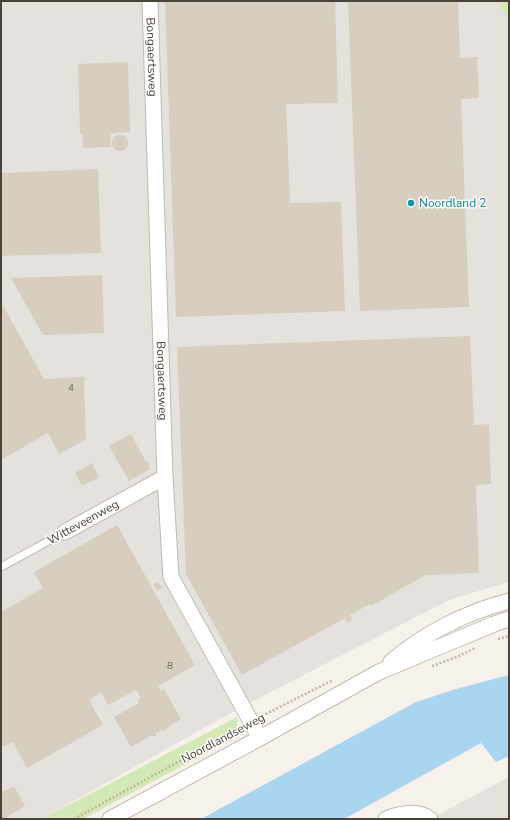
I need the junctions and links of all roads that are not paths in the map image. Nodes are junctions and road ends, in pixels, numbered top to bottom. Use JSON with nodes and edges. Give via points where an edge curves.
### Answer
{"nodes":[{"id":1,"x":150,"y":1,"type":"edge"},
{"id":2,"x":165,"y":477,"type":"junction"},
{"id":3,"x":65,"y":532,"type":"joint"},
{"id":4,"x":1,"y":567,"type":"edge"},
{"id":5,"x":509,"y":601,"type":"edge"},
{"id":6,"x":509,"y":619,"type":"edge"},
{"id":7,"x":380,"y":672,"type":"junction"},
{"id":8,"x":260,"y":738,"type":"junction"},
{"id":9,"x":110,"y":819,"type":"edge"},
{"id":10,"x":386,"y":819,"type":"edge"},
{"id":11,"x":430,"y":819,"type":"edge"}],
"edges":[{"from":1,"to":2,"type":"street","name":"Bongaertsweg"},
{"from":2,"to":3,"type":"street","name":"Witteveenweg"},
{"from":2,"to":8,"type":"street","name":"Bongaertsweg","via":[[171,578]]},
{"from":3,"to":4,"type":"lane","name":"Witteveenweg"},
{"from":5,"to":7,"type":"street","name":"Noordlandseweg","via":[[442,627],[404,651]]},
{"from":6,"to":7,"type":"street","name":"Noordlandseweg"},
{"from":7,"to":8,"type":"street","name":"Noordlandseweg"},
{"from":8,"to":9,"type":"street","name":"Noordlandseweg"},
{"from":10,"to":11,"type":"street","via":[[406,813]]}]}
